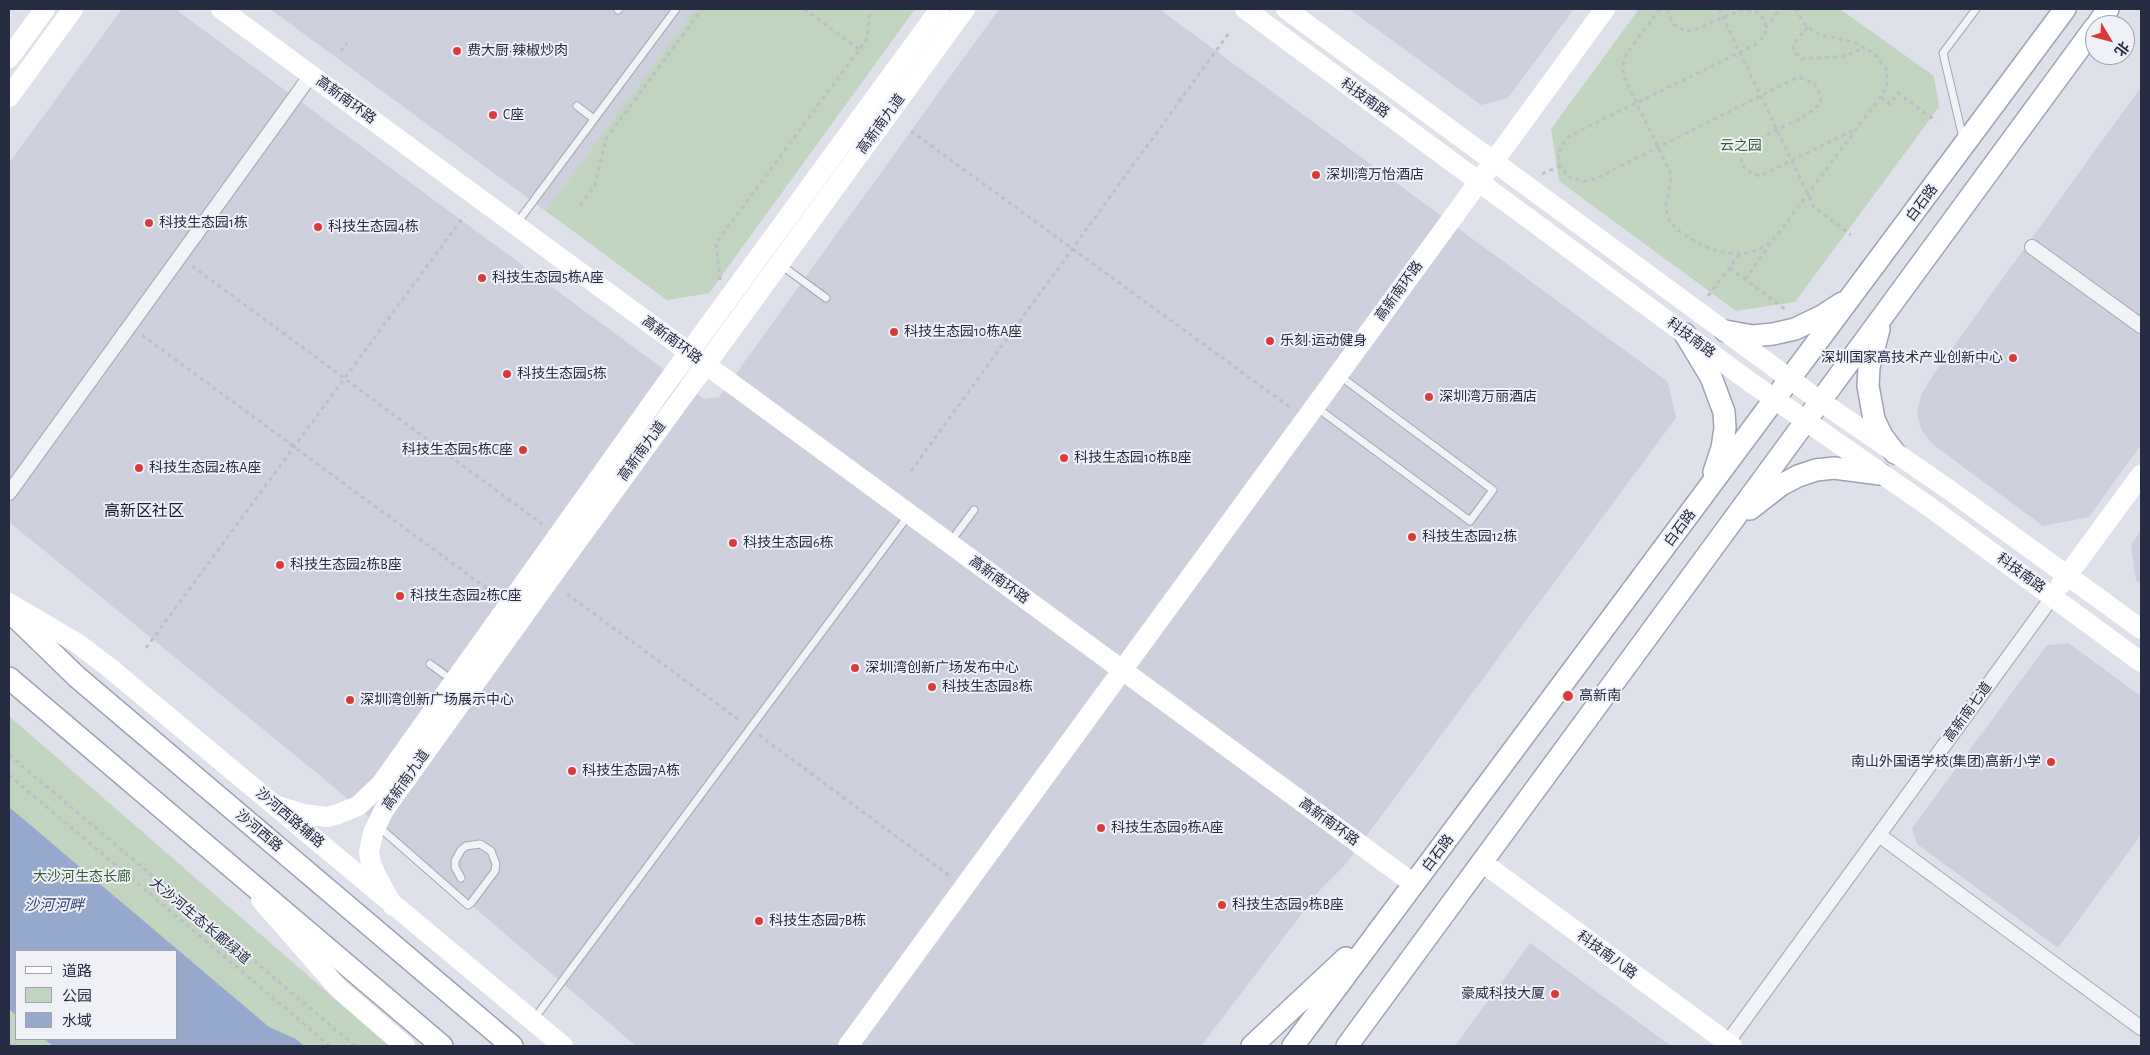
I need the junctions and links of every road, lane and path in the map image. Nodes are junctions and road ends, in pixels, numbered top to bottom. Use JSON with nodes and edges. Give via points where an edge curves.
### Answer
{"nodes":[{"id":1,"x":45,"y":9,"type":"edge"},
{"id":2,"x":73,"y":9,"type":"edge"},
{"id":3,"x":221,"y":9,"type":"edge"},
{"id":4,"x":676,"y":9,"type":"edge"},
{"id":5,"x":702,"y":9,"type":"edge"},
{"id":6,"x":804,"y":9,"type":"edge"},
{"id":7,"x":870,"y":9,"type":"edge"},
{"id":8,"x":940,"y":9,"type":"edge"},
{"id":9,"x":965,"y":9,"type":"edge"},
{"id":10,"x":1245,"y":9,"type":"edge"},
{"id":11,"x":1286,"y":9,"type":"edge"},
{"id":12,"x":1605,"y":9,"type":"edge"},
{"id":13,"x":1660,"y":9,"type":"edge"},
{"id":14,"x":1668,"y":9,"type":"edge"},
{"id":15,"x":1719,"y":9,"type":"edge"},
{"id":16,"x":1779,"y":9,"type":"edge"},
{"id":17,"x":1796,"y":9,"type":"edge"},
{"id":18,"x":1976,"y":9,"type":"edge"},
{"id":19,"x":2065,"y":9,"type":"edge"},
{"id":20,"x":1723,"y":18,"type":"junction"},
{"id":21,"x":1808,"y":27,"type":"junction"},
{"id":22,"x":1766,"y":29,"type":"junction"},
{"id":23,"x":1229,"y":34,"type":"dead end"},
{"id":24,"x":2085,"y":41,"type":"edge"},
{"id":25,"x":347,"y":43,"type":"dead end"},
{"id":26,"x":1865,"y":47,"type":"junction"},
{"id":27,"x":859,"y":49,"type":"junction"},
{"id":28,"x":342,"y":51,"type":"dead end"},
{"id":29,"x":1740,"y":52,"type":"junction"},
{"id":30,"x":9,"y":58,"type":"edge"},
{"id":31,"x":311,"y":74,"type":"junction"},
{"id":32,"x":1761,"y":95,"type":"junction"},
{"id":33,"x":9,"y":97,"type":"edge"},
{"id":34,"x":1881,"y":97,"type":"junction"},
{"id":35,"x":1636,"y":103,"type":"junction"},
{"id":36,"x":577,"y":106,"type":"dead end"},
{"id":37,"x":594,"y":119,"type":"junction"},
{"id":38,"x":1936,"y":121,"type":"dead end"},
{"id":39,"x":1777,"y":129,"type":"junction"},
{"id":40,"x":1856,"y":129,"type":"junction"},
{"id":41,"x":911,"y":131,"type":"dead end"},
{"id":42,"x":1965,"y":145,"type":"junction"},
{"id":43,"x":1658,"y":147,"type":"junction"},
{"id":44,"x":1494,"y":161,"type":"junction"},
{"id":45,"x":1792,"y":161,"type":"junction"},
{"id":46,"x":1560,"y":166,"type":"junction"},
{"id":47,"x":1542,"y":174,"type":"dead end"},
{"id":48,"x":1479,"y":181,"type":"junction"},
{"id":49,"x":1808,"y":194,"type":"junction"},
{"id":50,"x":580,"y":205,"type":"dead end"},
{"id":51,"x":464,"y":216,"type":"dead end"},
{"id":52,"x":516,"y":225,"type":"junction"},
{"id":53,"x":1777,"y":235,"type":"junction"},
{"id":54,"x":1851,"y":235,"type":"dead end"},
{"id":55,"x":2032,"y":247,"type":"dead end"},
{"id":56,"x":1072,"y":248,"type":"junction"},
{"id":57,"x":1740,"y":254,"type":"junction"},
{"id":58,"x":179,"y":256,"type":"junction"},
{"id":59,"x":779,"y":263,"type":"junction"},
{"id":60,"x":1730,"y":268,"type":"junction"},
{"id":61,"x":1745,"y":279,"type":"junction"},
{"id":62,"x":721,"y":285,"type":"dead end"},
{"id":63,"x":1854,"y":294,"type":"junction"},
{"id":64,"x":1708,"y":296,"type":"dead end"},
{"id":65,"x":826,"y":298,"type":"dead end"},
{"id":66,"x":1786,"y":310,"type":"dead end"},
{"id":67,"x":1884,"y":315,"type":"junction"},
{"id":68,"x":129,"y":326,"type":"junction"},
{"id":69,"x":2141,"y":326,"type":"edge"},
{"id":70,"x":1725,"y":331,"type":"junction"},
{"id":71,"x":1684,"y":334,"type":"junction"},
{"id":72,"x":697,"y":359,"type":"junction"},
{"id":73,"x":1338,"y":375,"type":"junction"},
{"id":74,"x":345,"y":378,"type":"junction"},
{"id":75,"x":1791,"y":379,"type":"junction"},
{"id":76,"x":1775,"y":400,"type":"junction"},
{"id":77,"x":1820,"y":401,"type":"junction"},
{"id":78,"x":1315,"y":406,"type":"junction"},
{"id":79,"x":1290,"y":408,"type":"dead end"},
{"id":80,"x":1805,"y":422,"type":"junction"},
{"id":81,"x":294,"y":447,"type":"junction"},
{"id":82,"x":1894,"y":454,"type":"junction"},
{"id":83,"x":911,"y":471,"type":"dead end"},
{"id":84,"x":1880,"y":474,"type":"junction"},
{"id":85,"x":2141,"y":475,"type":"edge"},
{"id":86,"x":1710,"y":486,"type":"junction"},
{"id":87,"x":9,"y":493,"type":"edge"},
{"id":88,"x":974,"y":510,"type":"dead end"},
{"id":89,"x":909,"y":515,"type":"junction"},
{"id":90,"x":542,"y":524,"type":"dead end"},
{"id":91,"x":1721,"y":537,"type":"junction"},
{"id":92,"x":949,"y":543,"type":"junction"},
{"id":93,"x":2068,"y":575,"type":"junction"},
{"id":94,"x":493,"y":593,"type":"dead end"},
{"id":95,"x":2053,"y":596,"type":"junction"},
{"id":96,"x":9,"y":603,"type":"edge"},
{"id":97,"x":9,"y":611,"type":"edge"},
{"id":98,"x":2141,"y":630,"type":"edge"},
{"id":99,"x":146,"y":648,"type":"dead end"},
{"id":100,"x":2141,"y":662,"type":"edge"},
{"id":101,"x":430,"y":664,"type":"dead end"},
{"id":102,"x":1123,"y":671,"type":"junction"},
{"id":103,"x":9,"y":678,"type":"edge"},
{"id":104,"x":454,"y":682,"type":"junction"},
{"id":105,"x":9,"y":755,"type":"edge"},
{"id":106,"x":9,"y":775,"type":"edge"},
{"id":107,"x":275,"y":805,"type":"junction"},
{"id":108,"x":377,"y":825,"type":"junction"},
{"id":109,"x":1879,"y":835,"type":"junction"},
{"id":110,"x":220,"y":857,"type":"junction"},
{"id":111,"x":1483,"y":863,"type":"junction"},
{"id":112,"x":461,"y":878,"type":"dead end"},
{"id":113,"x":1414,"y":884,"type":"junction"},
{"id":114,"x":393,"y":906,"type":"junction"},
{"id":115,"x":1384,"y":922,"type":"junction"},
{"id":116,"x":532,"y":1021,"type":"junction"},
{"id":117,"x":2141,"y":1028,"type":"edge"},
{"id":118,"x":9,"y":1044,"type":"edge"},
{"id":119,"x":1348,"y":1045,"type":"edge"},
{"id":120,"x":1728,"y":1045,"type":"edge"},
{"id":121,"x":12,"y":1046,"type":"edge"},
{"id":122,"x":330,"y":1046,"type":"edge"},
{"id":123,"x":355,"y":1046,"type":"edge"},
{"id":124,"x":404,"y":1046,"type":"edge"},
{"id":125,"x":442,"y":1046,"type":"edge"},
{"id":126,"x":512,"y":1046,"type":"edge"},
{"id":127,"x":563,"y":1046,"type":"edge"},
{"id":128,"x":848,"y":1046,"type":"edge"},
{"id":129,"x":1252,"y":1046,"type":"edge"},
{"id":130,"x":1293,"y":1046,"type":"edge"}],
"edges":[{"from":1,"to":30,"type":"street"},
{"from":2,"to":33,"type":"street"},
{"from":3,"to":31,"type":"street","name":"高新南环路"},
{"from":4,"to":37,"type":"lane"},
{"from":5,"to":50,"type":"path","via":[[606,139],[595,185]]},
{"from":6,"to":27,"type":"path"},
{"from":7,"to":27,"type":"path","via":[[867,39]]},
{"from":8,"to":72,"type":"street","name":"高新南九道"},
{"from":9,"to":59,"type":"street","name":"高新南九道"},
{"from":10,"to":48,"type":"street","name":"科技南路"},
{"from":11,"to":44,"type":"street","name":"科技南路"},
{"from":12,"to":44,"type":"street","name":"高新南环路"},
{"from":13,"to":35,"type":"path","via":[[1624,59],[1624,77]]},
{"from":14,"to":20,"type":"path","via":[[1672,23],[1683,30],[1698,30]]},
{"from":15,"to":20,"type":"path"},
{"from":16,"to":22,"type":"path"},
{"from":17,"to":21,"type":"path"},
{"from":18,"to":42,"type":"lane","via":[[1943,53]]},
{"from":19,"to":42,"type":"main road","name":"白石路"},
{"from":20,"to":22,"type":"path","via":[[1742,10],[1755,11],[1765,21]]},
{"from":20,"to":29,"type":"path"},
{"from":21,"to":26,"type":"path","via":[[1824,36],[1842,38]]},
{"from":21,"to":26,"type":"path","via":[[1793,47],[1802,58],[1846,56]]},
{"from":22,"to":29,"type":"path","via":[[1761,41]]},
{"from":23,"to":56,"type":"path"},
{"from":24,"to":67,"type":"main road"},
{"from":25,"to":28,"type":"path"},
{"from":26,"to":34,"type":"path","via":[[1882,61],[1887,70],[1887,88]]},
{"from":27,"to":62,"type":"path","via":[[716,243]]},
{"from":29,"to":32,"type":"path"},
{"from":29,"to":35,"type":"path"},
{"from":31,"to":52,"type":"street","name":"高新南环路"},
{"from":31,"to":58,"type":"street"},
{"from":32,"to":39,"type":"path"},
{"from":32,"to":39,"type":"path","via":[[1802,78],[1819,89],[1820,104],[1814,111]]},
{"from":32,"to":43,"type":"path"},
{"from":34,"to":38,"type":"path","via":[[1890,104],[1898,93]]},
{"from":34,"to":40,"type":"path"},
{"from":35,"to":43,"type":"path"},
{"from":35,"to":46,"type":"path","via":[[1571,135],[1559,151]]},
{"from":36,"to":37,"type":"lane"},
{"from":37,"to":52,"type":"lane"},
{"from":39,"to":45,"type":"path"},
{"from":39,"to":45,"type":"path","via":[[1749,144],[1741,157],[1742,164],[1759,176]]},
{"from":40,"to":45,"type":"path"},
{"from":40,"to":49,"type":"path"},
{"from":41,"to":56,"type":"path"},
{"from":42,"to":63,"type":"main road","name":"白石路"},
{"from":43,"to":46,"type":"path","via":[[1595,179],[1570,178]]},
{"from":43,"to":57,"type":"path","via":[[1670,172],[1666,205],[1672,223],[1703,246]]},
{"from":44,"to":48,"type":"street","name":"高新南环路"},
{"from":44,"to":70,"type":"street","name":"科技南路"},
{"from":45,"to":49,"type":"path"},
{"from":46,"to":47,"type":"path"},
{"from":48,"to":71,"type":"street","name":"科技南路"},
{"from":48,"to":73,"type":"street","name":"高新南环路"},
{"from":49,"to":53,"type":"path"},
{"from":49,"to":54,"type":"path","via":[[1814,207]]},
{"from":51,"to":74,"type":"path"},
{"from":52,"to":72,"type":"street","name":"高新南环路"},
{"from":53,"to":57,"type":"path","via":[[1756,251]]},
{"from":53,"to":61,"type":"path"},
{"from":55,"to":69,"type":"street"},
{"from":56,"to":79,"type":"path"},
{"from":56,"to":83,"type":"path"},
{"from":57,"to":60,"type":"path"},
{"from":58,"to":68,"type":"street"},
{"from":58,"to":74,"type":"path"},
{"from":59,"to":65,"type":"lane"},
{"from":59,"to":72,"type":"street","name":"高新南九道"},
{"from":60,"to":61,"type":"path"},
{"from":60,"to":64,"type":"path"},
{"from":61,"to":66,"type":"path"},
{"from":63,"to":70,"type":"main road","via":[[1822,316],[1795,329],[1753,336]]},
{"from":63,"to":75,"type":"main road","name":"白石路"},
{"from":67,"to":77,"type":"main road"},
{"from":67,"to":82,"type":"main road","via":[[1869,367],[1868,386],[1874,418]]},
{"from":68,"to":81,"type":"path"},
{"from":68,"to":87,"type":"street"},
{"from":70,"to":75,"type":"street","name":"科技南路"},
{"from":71,"to":76,"type":"street","name":"科技南路"},
{"from":71,"to":86,"type":"main road","via":[[1710,377],[1724,412],[1722,448]]},
{"from":72,"to":89,"type":"street","name":"高新南环路"},
{"from":72,"to":104,"type":"street","name":"高新南九道"},
{"from":72,"to":108,"type":"street","name":"高新南九道","via":[[394,795]]},
{"from":73,"to":78,"type":"street","name":"高新南环路"},
{"from":73,"to":78,"type":"lane","via":[[1493,490],[1470,521]]},
{"from":74,"to":81,"type":"path"},
{"from":74,"to":90,"type":"path"},
{"from":75,"to":76,"type":"main road","name":"白石路"},
{"from":75,"to":77,"type":"street","name":"科技南路"},
{"from":76,"to":80,"type":"street","name":"科技南路"},
{"from":76,"to":86,"type":"main road","name":"白石路"},
{"from":77,"to":80,"type":"main road"},
{"from":77,"to":82,"type":"street","name":"科技南路"},
{"from":78,"to":102,"type":"street","name":"高新南环路"},
{"from":80,"to":84,"type":"street","name":"科技南路"},
{"from":80,"to":91,"type":"main road"},
{"from":81,"to":94,"type":"path"},
{"from":81,"to":99,"type":"path"},
{"from":82,"to":93,"type":"street","name":"科技南路"},
{"from":84,"to":91,"type":"main road","via":[[1834,468],[1798,476],[1774,490]]},
{"from":84,"to":95,"type":"street","name":"科技南路"},
{"from":85,"to":93,"type":"street","name":"高新南七道"},
{"from":86,"to":113,"type":"main road","name":"白石路"},
{"from":88,"to":92,"type":"lane"},
{"from":89,"to":92,"type":"street","name":"高新南环路"},
{"from":89,"to":116,"type":"lane"},
{"from":91,"to":111,"type":"main road"},
{"from":92,"to":102,"type":"street","name":"高新南环路"},
{"from":93,"to":95,"type":"street","name":"高新南七道"},
{"from":93,"to":98,"type":"street","name":"科技南路"},
{"from":95,"to":100,"type":"street","name":"科技南路"},
{"from":95,"to":109,"type":"street","name":"高新南七道"},
{"from":96,"to":107,"type":"street","name":"沙河西路辅路","via":[[93,655]]},
{"from":97,"to":126,"type":"main road","name":"沙河西路","via":[[77,677]]},
{"from":101,"to":104,"type":"lane"},
{"from":102,"to":113,"type":"street","name":"高新南环路"},
{"from":102,"to":128,"type":"street"},
{"from":103,"to":110,"type":"main road"},
{"from":104,"to":107,"type":"street","name":"高新南九道","via":[[381,784],[358,806],[327,816],[304,814]]},
{"from":105,"to":123,"type":"path"},
{"from":106,"to":122,"type":"path","name":"大沙河生态长廊绿道"},
{"from":107,"to":114,"type":"street","name":"沙河西路辅路"},
{"from":108,"to":112,"type":"lane","via":[[468,905],[495,871],[495,857],[491,851],[480,844],[461,850],[455,867]]},
{"from":108,"to":114,"type":"street","name":"高新南九道","via":[[369,852],[371,864]]},
{"from":109,"to":117,"type":"street"},
{"from":109,"to":120,"type":"street","name":"高新南七道"},
{"from":110,"to":124,"type":"street","via":[[339,989]]},
{"from":110,"to":125,"type":"main road"},
{"from":111,"to":119,"type":"main road"},
{"from":111,"to":120,"type":"street","name":"科技南八路"},
{"from":113,"to":115,"type":"main road","name":"白石路"},
{"from":114,"to":116,"type":"street","name":"沙河西路辅路"},
{"from":115,"to":129,"type":"main road"},
{"from":115,"to":130,"type":"main road","name":"白石路"},
{"from":116,"to":127,"type":"street","name":"沙河西路辅路"},
{"from":118,"to":121,"type":"path"}]}
